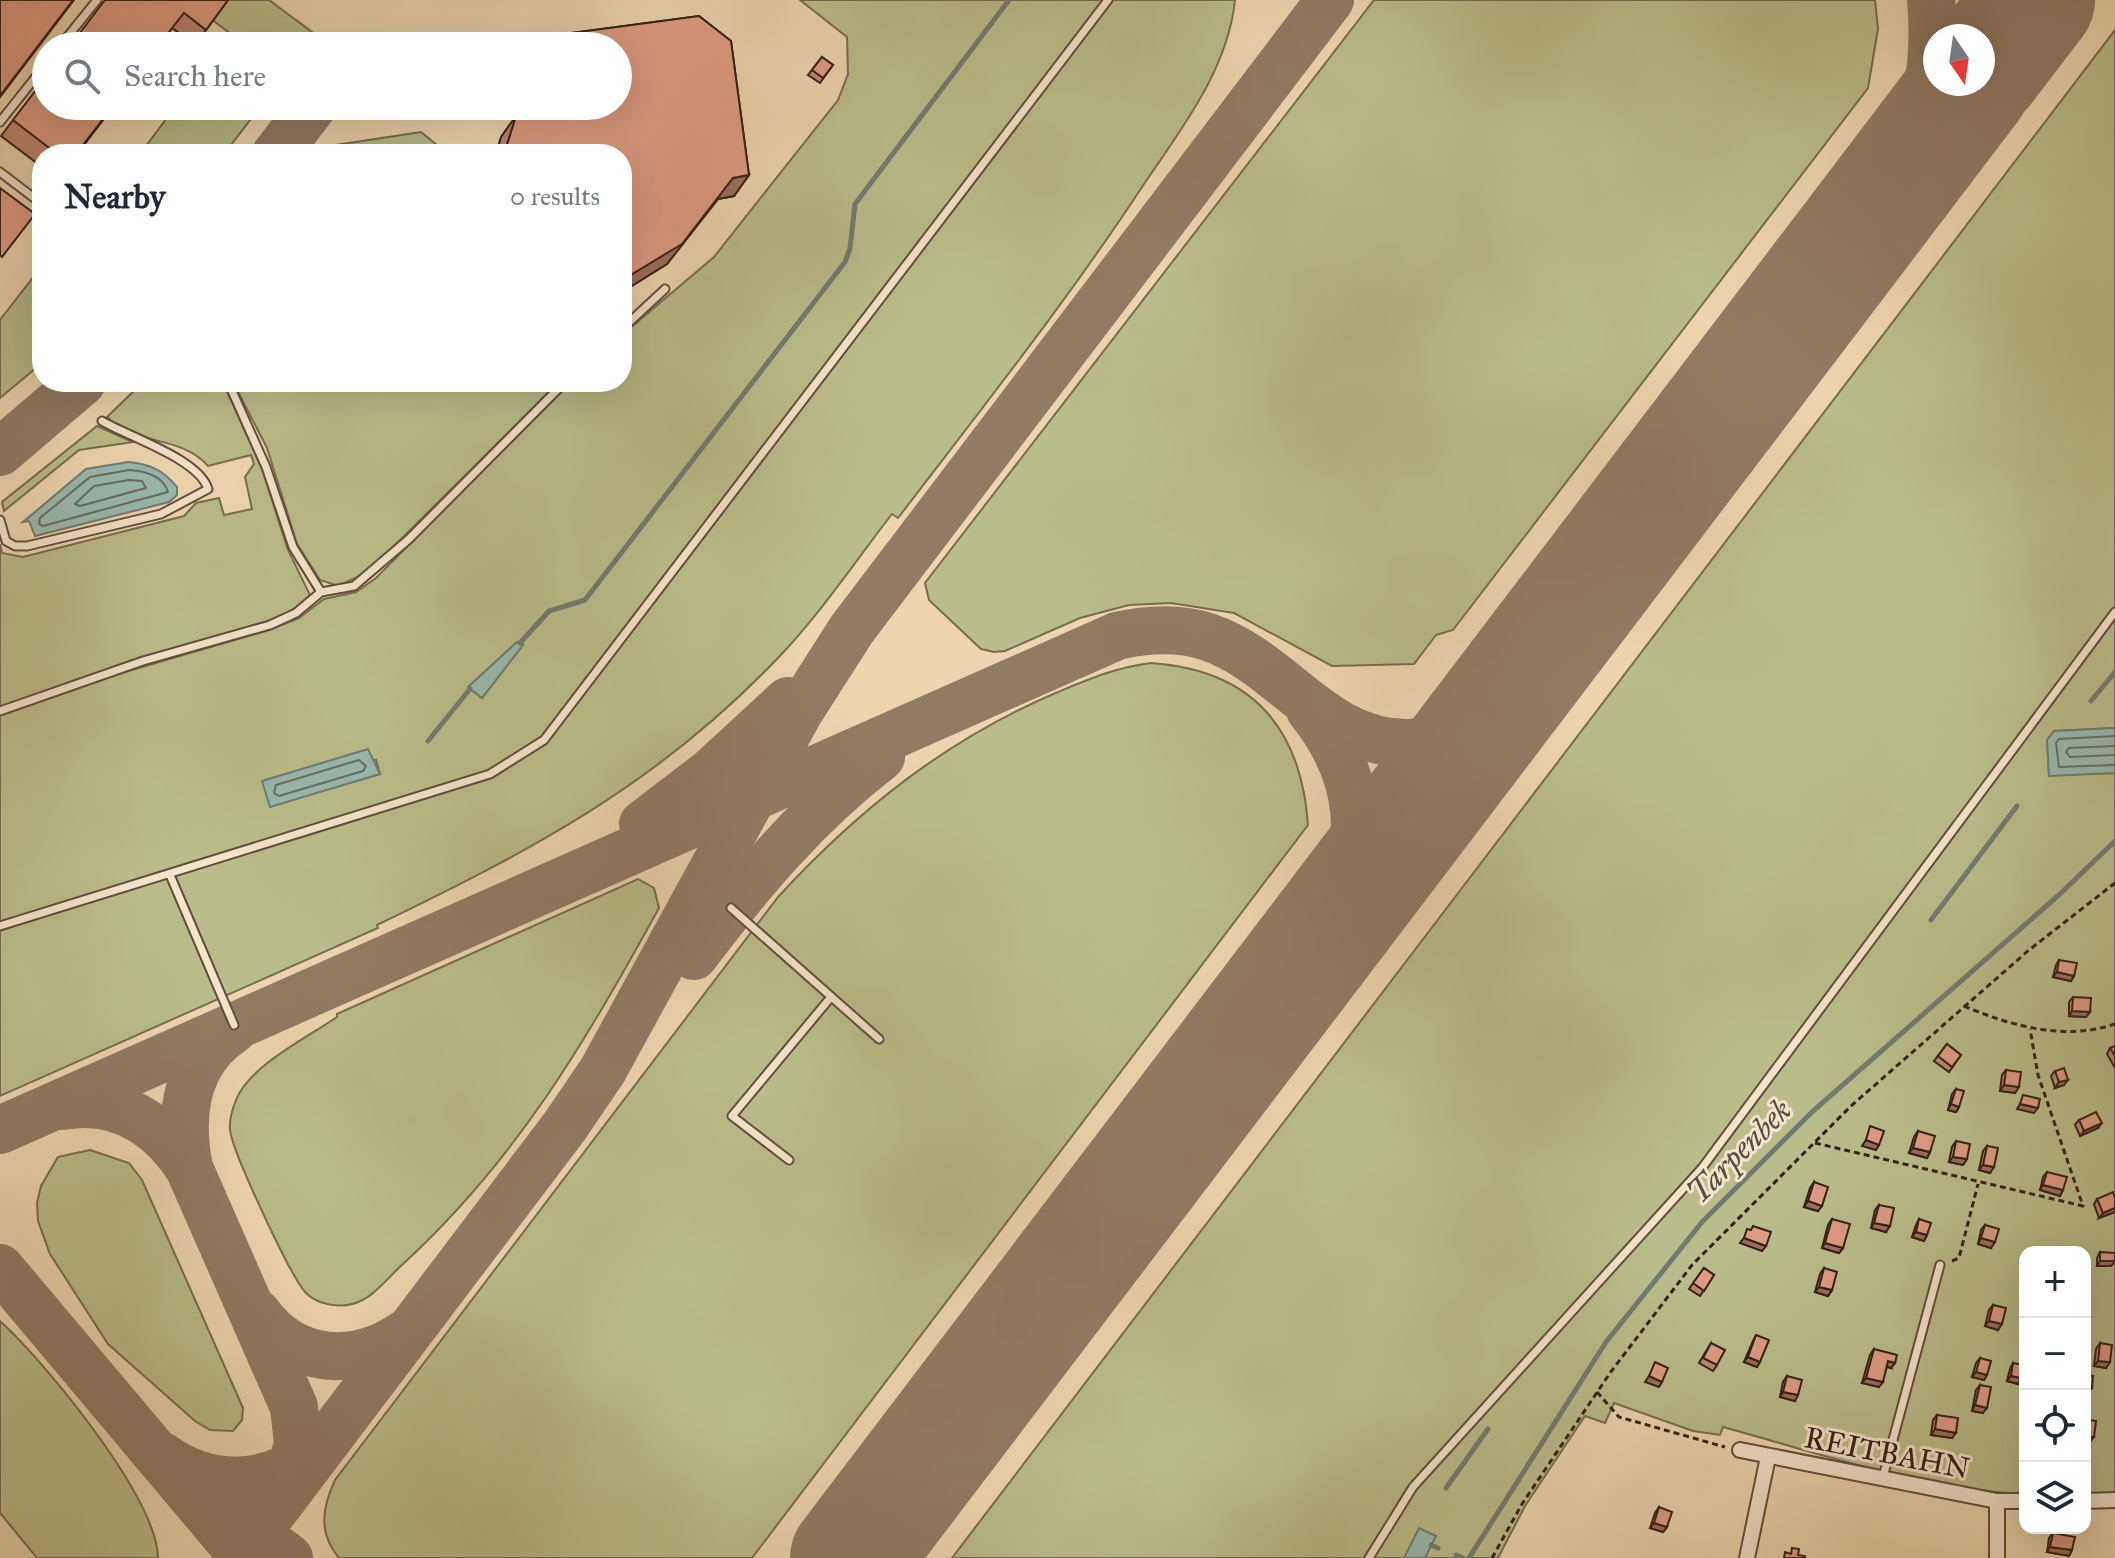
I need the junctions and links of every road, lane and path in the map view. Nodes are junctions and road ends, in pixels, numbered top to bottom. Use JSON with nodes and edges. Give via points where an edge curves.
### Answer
{"nodes":[{"id":1,"x":97,"y":0,"type":"edge"},
{"id":2,"x":1108,"y":0,"type":"edge"},
{"id":3,"x":71,"y":32,"type":"edge"},
{"id":4,"x":32,"y":82,"type":"edge"},
{"id":5,"x":0,"y":122,"type":"edge"},
{"id":6,"x":0,"y":172,"type":"edge"},
{"id":7,"x":32,"y":196,"type":"edge"},
{"id":8,"x":665,"y":289,"type":"dead end"},
{"id":9,"x":632,"y":320,"type":"edge"},
{"id":10,"x":232,"y":392,"type":"edge"},
{"id":11,"x":555,"y":392,"type":"edge"},
{"id":12,"x":102,"y":421,"type":"dead end"},
{"id":13,"x":0,"y":520,"type":"edge"},
{"id":14,"x":321,"y":592,"type":"junction"},
{"id":15,"x":2115,"y":612,"type":"edge"},
{"id":16,"x":0,"y":711,"type":"edge"},
{"id":17,"x":170,"y":875,"type":"junction"},
{"id":18,"x":2115,"y":883,"type":"edge"},
{"id":19,"x":731,"y":908,"type":"dead end"},
{"id":20,"x":0,"y":926,"type":"edge"},
{"id":21,"x":831,"y":997,"type":"junction"},
{"id":22,"x":1964,"y":1006,"type":"junction"},
{"id":23,"x":2115,"y":1024,"type":"edge"},
{"id":24,"x":234,"y":1025,"type":"dead end"},
{"id":25,"x":2030,"y":1029,"type":"junction"},
{"id":26,"x":879,"y":1039,"type":"dead end"},
{"id":27,"x":1814,"y":1143,"type":"junction"},
{"id":28,"x":789,"y":1160,"type":"dead end"},
{"id":29,"x":1978,"y":1184,"type":"junction"},
{"id":30,"x":1940,"y":1265,"type":"joint"},
{"id":31,"x":1597,"y":1392,"type":"junction"},
{"id":32,"x":1740,"y":1450,"type":"joint"},
{"id":33,"x":1768,"y":1457,"type":"junction"},
{"id":34,"x":1882,"y":1479,"type":"junction"},
{"id":35,"x":2115,"y":1500,"type":"edge"},
{"id":36,"x":1997,"y":1501,"type":"junction"},
{"id":37,"x":2019,"y":1501,"type":"edge"},
{"id":38,"x":2091,"y":1501,"type":"edge"},
{"id":39,"x":1369,"y":1558,"type":"edge"},
{"id":40,"x":1492,"y":1558,"type":"edge"},
{"id":41,"x":1747,"y":1558,"type":"edge"},
{"id":42,"x":1997,"y":1558,"type":"edge"}],
"edges":[{"from":1,"to":3,"type":"lane"},
{"from":2,"to":17,"type":"lane","via":[[544,740],[490,774]]},
{"from":4,"to":5,"type":"lane"},
{"from":6,"to":7,"type":"lane"},
{"from":8,"to":9,"type":"lane"},
{"from":10,"to":14,"type":"lane","via":[[293,547]]},
{"from":11,"to":14,"type":"lane","via":[[371,575],[354,586]]},
{"from":12,"to":13,"type":"lane","via":[[176,457],[205,477],[208,489],[161,514],[27,546],[6,541]]},
{"from":14,"to":16,"type":"lane","via":[[296,613],[270,625],[143,661]]},
{"from":15,"to":39,"type":"lane","via":[[1702,1168],[1413,1487]]},
{"from":17,"to":20,"type":"lane"},
{"from":17,"to":24,"type":"lane"},
{"from":18,"to":22,"type":"path"},
{"from":19,"to":21,"type":"lane"},
{"from":21,"to":26,"type":"lane"},
{"from":21,"to":28,"type":"lane","via":[[732,1116]]},
{"from":22,"to":25,"type":"path"},
{"from":22,"to":27,"type":"path"},
{"from":23,"to":25,"type":"path","via":[[2096,1031]]},
{"from":25,"to":29,"type":"path","via":[[2038,1075],[2083,1206]]},
{"from":27,"to":29,"type":"path"},
{"from":27,"to":31,"type":"path","via":[[1692,1265]]},
{"from":29,"to":30,"type":"path","via":[[1959,1258]]},
{"from":30,"to":34,"type":"lane"},
{"from":31,"to":32,"type":"path","via":[[1619,1417]]},
{"from":31,"to":40,"type":"path"},
{"from":32,"to":33,"type":"street","name":"REITBAHN"},
{"from":33,"to":34,"type":"street","name":"REITBAHN"},
{"from":33,"to":41,"type":"street"},
{"from":34,"to":36,"type":"street","name":"REITBAHN"},
{"from":35,"to":38,"type":"street"},
{"from":36,"to":37,"type":"street","name":"REITBAHN"},
{"from":36,"to":42,"type":"street"}]}
